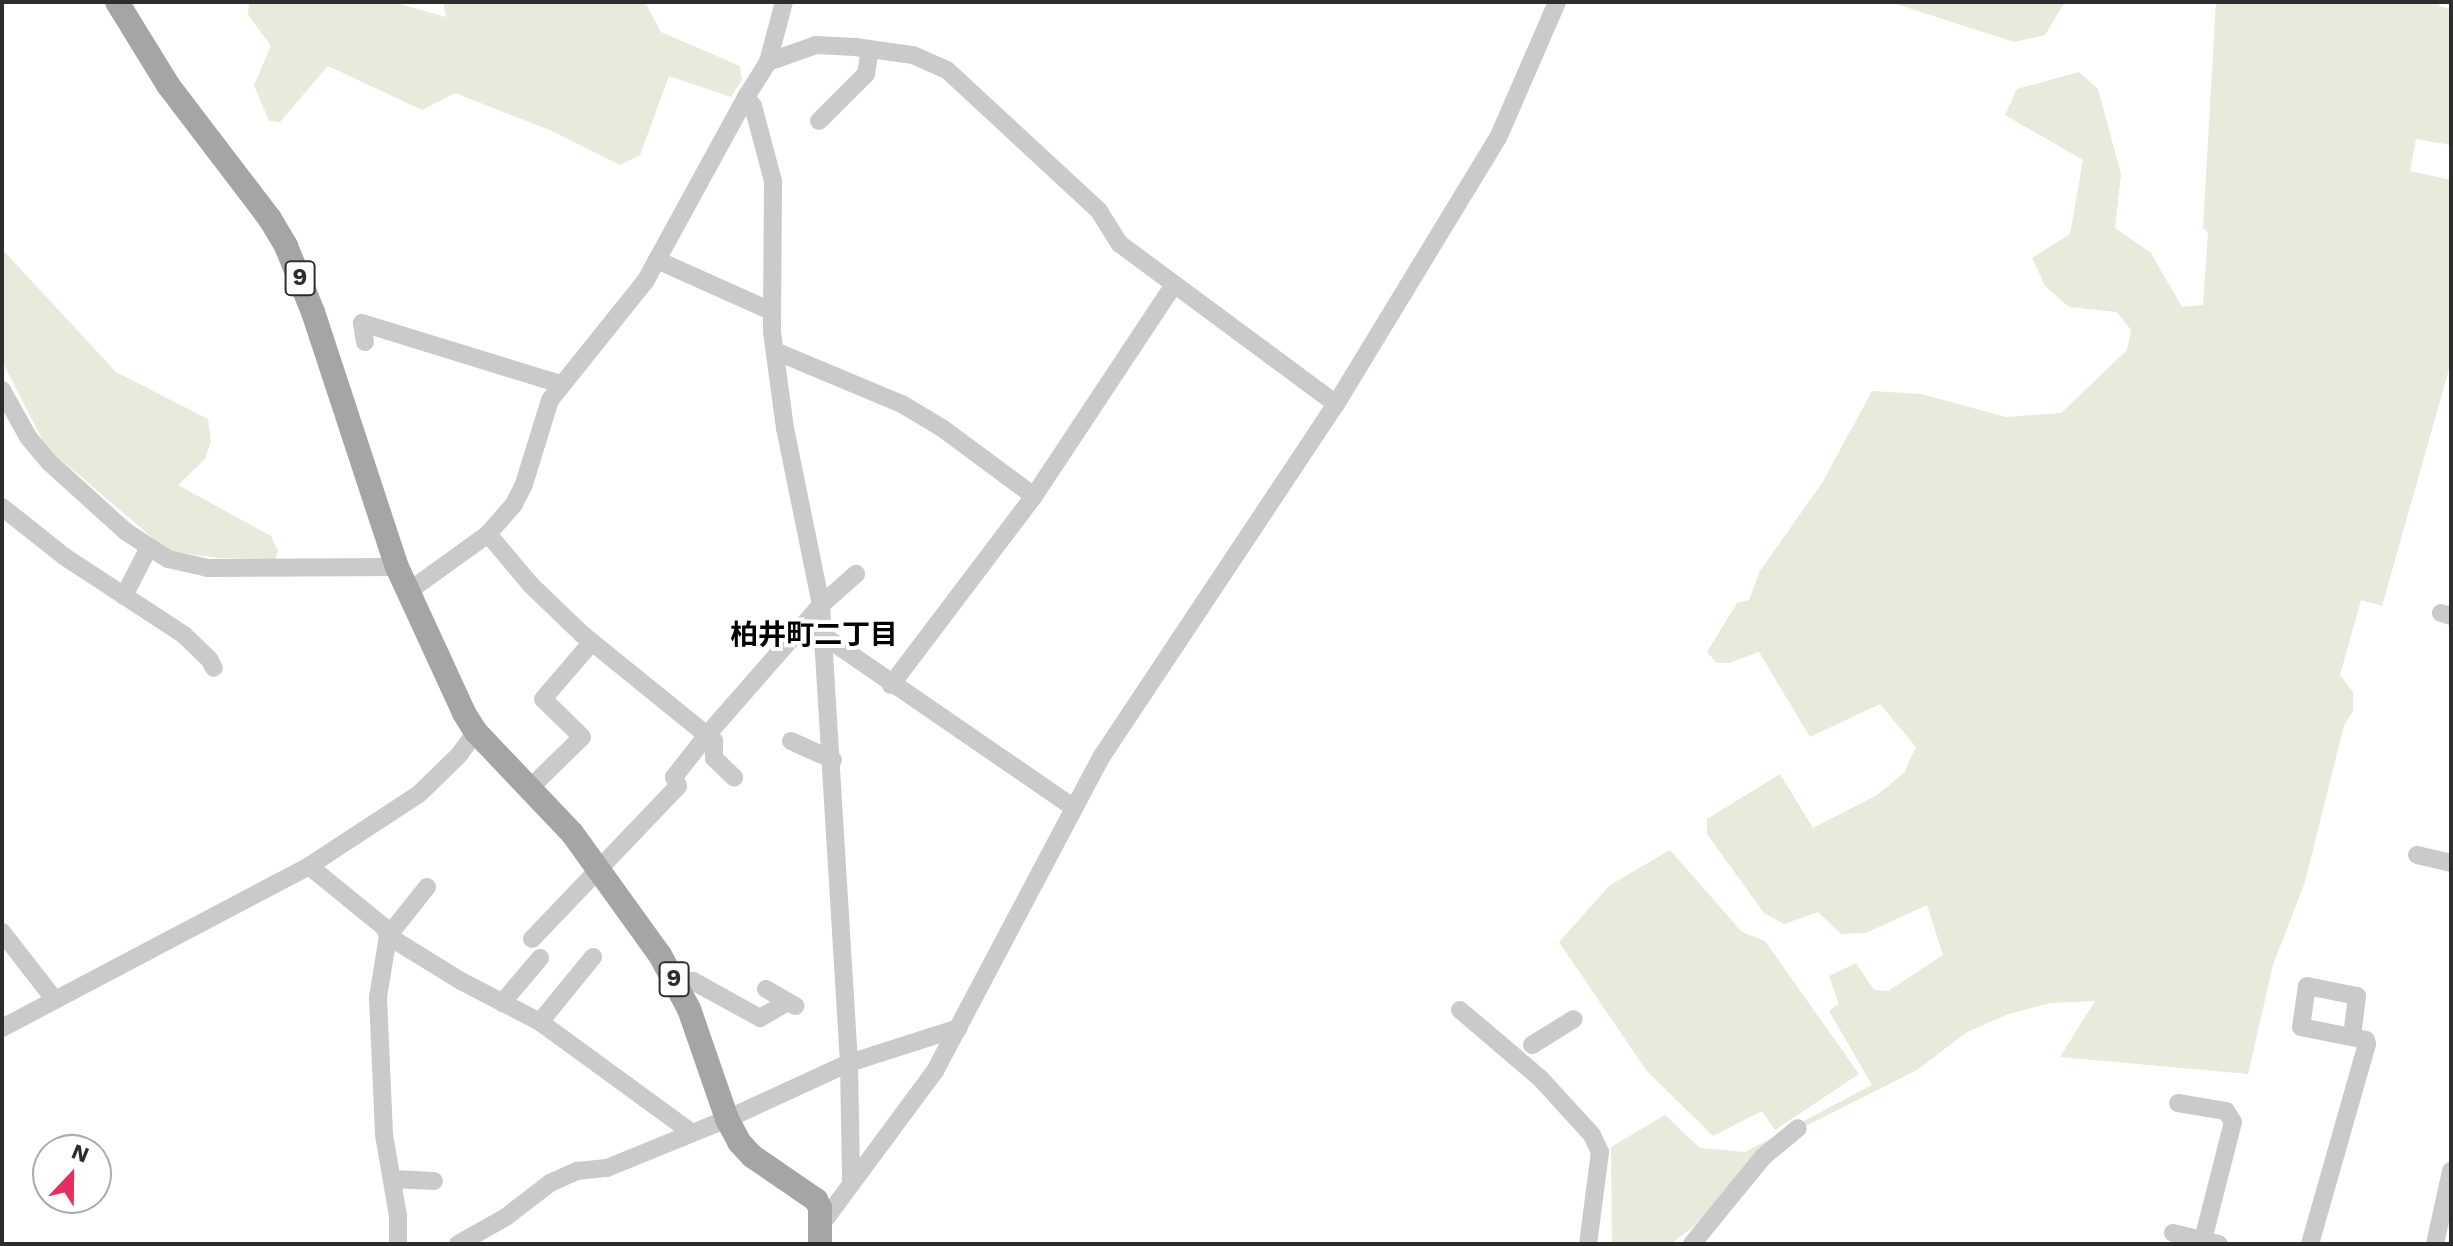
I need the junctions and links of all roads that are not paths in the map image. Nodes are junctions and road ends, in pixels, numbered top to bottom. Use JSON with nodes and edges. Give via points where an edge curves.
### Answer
{"nodes":[{"id":1,"x":117,"y":2,"type":"edge"},
{"id":2,"x":784,"y":2,"type":"edge"},
{"id":3,"x":1557,"y":2,"type":"edge"},
{"id":4,"x":870,"y":49,"type":"junction"},
{"id":5,"x":768,"y":62,"type":"junction"},
{"id":6,"x":746,"y":97,"type":"junction"},
{"id":7,"x":819,"y":121,"type":"dead end"},
{"id":8,"x":657,"y":260,"type":"junction"},
{"id":9,"x":1173,"y":286,"type":"junction"},
{"id":10,"x":771,"y":311,"type":"junction"},
{"id":11,"x":365,"y":342,"type":"dead end"},
{"id":12,"x":775,"y":351,"type":"junction"},
{"id":13,"x":560,"y":384,"type":"junction"},
{"id":14,"x":2,"y":390,"type":"edge"},
{"id":15,"x":1336,"y":404,"type":"junction"},
{"id":16,"x":1034,"y":496,"type":"junction"},
{"id":17,"x":2,"y":507,"type":"edge"},
{"id":18,"x":488,"y":534,"type":"junction"},
{"id":19,"x":148,"y":549,"type":"junction"},
{"id":20,"x":397,"y":567,"type":"junction"},
{"id":21,"x":856,"y":574,"type":"dead end"},
{"id":22,"x":409,"y":591,"type":"junction"},
{"id":23,"x":124,"y":596,"type":"junction"},
{"id":24,"x":821,"y":605,"type":"junction"},
{"id":25,"x":824,"y":636,"type":"junction"},
{"id":26,"x":592,"y":642,"type":"junction"},
{"id":27,"x":214,"y":668,"type":"dead end"},
{"id":28,"x":891,"y":685,"type":"junction"},
{"id":29,"x":476,"y":732,"type":"junction"},
{"id":30,"x":707,"y":735,"type":"junction"},
{"id":31,"x":791,"y":741,"type":"dead end"},
{"id":32,"x":833,"y":760,"type":"junction"},
{"id":33,"x":734,"y":777,"type":"dead end"},
{"id":34,"x":531,"y":787,"type":"junction"},
{"id":35,"x":1074,"y":808,"type":"junction"},
{"id":36,"x":2417,"y":855,"type":"dead end"},
{"id":37,"x":2451,"y":863,"type":"edge"},
{"id":38,"x":309,"y":866,"type":"junction"},
{"id":39,"x":598,"y":867,"type":"junction"},
{"id":40,"x":427,"y":887,"type":"dead end"},
{"id":41,"x":2,"y":932,"type":"edge"},
{"id":42,"x":388,"y":936,"type":"junction"},
{"id":43,"x":532,"y":939,"type":"dead end"},
{"id":44,"x":593,"y":957,"type":"dead end"},
{"id":45,"x":540,"y":958,"type":"dead end"},
{"id":46,"x":679,"y":988,"type":"junction"},
{"id":47,"x":766,"y":989,"type":"dead end"},
{"id":48,"x":55,"y":1000,"type":"junction"},
{"id":49,"x":502,"y":1003,"type":"junction"},
{"id":50,"x":1460,"y":1010,"type":"dead end"},
{"id":51,"x":1574,"y":1019,"type":"dead end"},
{"id":52,"x":540,"y":1022,"type":"junction"},
{"id":53,"x":2,"y":1028,"type":"edge"},
{"id":54,"x":959,"y":1028,"type":"junction"},
{"id":55,"x":2352,"y":1037,"type":"dead end"},
{"id":56,"x":1532,"y":1045,"type":"dead end"},
{"id":57,"x":849,"y":1063,"type":"junction"},
{"id":58,"x":2178,"y":1103,"type":"dead end"},
{"id":59,"x":727,"y":1119,"type":"junction"},
{"id":60,"x":1798,"y":1128,"type":"dead end"},
{"id":61,"x":692,"y":1133,"type":"junction"},
{"id":62,"x":2451,"y":1171,"type":"edge"},
{"id":63,"x":393,"y":1179,"type":"junction"},
{"id":64,"x":434,"y":1181,"type":"dead end"},
{"id":65,"x":851,"y":1182,"type":"junction"},
{"id":66,"x":2173,"y":1233,"type":"dead end"},
{"id":67,"x":821,"y":1235,"type":"edge"},
{"id":68,"x":2211,"y":1242,"type":"edge"},
{"id":69,"x":398,"y":1244,"type":"edge"},
{"id":70,"x":458,"y":1244,"type":"edge"},
{"id":71,"x":1588,"y":1244,"type":"edge"},
{"id":72,"x":1692,"y":1244,"type":"edge"},
{"id":73,"x":2310,"y":1244,"type":"edge"},
{"id":74,"x":2435,"y":1244,"type":"edge"}],
"edges":[{"from":1,"to":20,"type":"main road","number":"9","via":[[168,85],[286,246]]},
{"from":2,"to":5,"type":"street"},
{"from":3,"to":15,"type":"street","via":[[1498,138]]},
{"from":4,"to":5,"type":"street","via":[[816,45]]},
{"from":4,"to":7,"type":"street","via":[[866,74]]},
{"from":4,"to":9,"type":"street","via":[[913,55],[947,70],[1099,211],[1120,244]]},
{"from":5,"to":6,"type":"street"},
{"from":6,"to":8,"type":"street"},
{"from":6,"to":10,"type":"street","via":[[773,181]]},
{"from":8,"to":10,"type":"street"},
{"from":8,"to":13,"type":"street","via":[[629,305]]},
{"from":9,"to":15,"type":"street"},
{"from":9,"to":16,"type":"street"},
{"from":10,"to":12,"type":"street"},
{"from":11,"to":13,"type":"street","via":[[362,323]]},
{"from":12,"to":16,"type":"street","via":[[902,404]]},
{"from":12,"to":24,"type":"street"},
{"from":13,"to":18,"type":"street","via":[[524,484],[504,519]]},
{"from":14,"to":19,"type":"street","via":[[49,462]]},
{"from":15,"to":35,"type":"street","via":[[1102,756]]},
{"from":16,"to":28,"type":"street"},
{"from":17,"to":23,"type":"street"},
{"from":18,"to":22,"type":"street"},
{"from":18,"to":26,"type":"street","via":[[531,585]]},
{"from":19,"to":20,"type":"street","via":[[208,568]]},
{"from":19,"to":23,"type":"street"},
{"from":20,"to":22,"type":"main road","number":"9"},
{"from":21,"to":24,"type":"street"},
{"from":22,"to":29,"type":"main road","number":"9"},
{"from":23,"to":27,"type":"street","via":[[184,635]]},
{"from":24,"to":25,"type":"street"},
{"from":24,"to":30,"type":"street"},
{"from":25,"to":28,"type":"street"},
{"from":25,"to":32,"type":"street"},
{"from":26,"to":30,"type":"street"},
{"from":26,"to":34,"type":"street","via":[[543,699],[582,737]]},
{"from":28,"to":35,"type":"street"},
{"from":29,"to":34,"type":"main road","number":"9"},
{"from":29,"to":38,"type":"street","via":[[419,794]]},
{"from":30,"to":33,"type":"street","via":[[714,741],[714,758]]},
{"from":30,"to":39,"type":"street","via":[[674,777],[678,786]]},
{"from":31,"to":32,"type":"street"},
{"from":32,"to":57,"type":"street"},
{"from":34,"to":39,"type":"main road","number":"9"},
{"from":35,"to":54,"type":"street"},
{"from":36,"to":37,"type":"street"},
{"from":38,"to":42,"type":"street","via":[[384,927]]},
{"from":38,"to":48,"type":"street"},
{"from":39,"to":43,"type":"street"},
{"from":39,"to":46,"type":"main road","number":"9"},
{"from":40,"to":42,"type":"street"},
{"from":41,"to":48,"type":"street"},
{"from":42,"to":49,"type":"street"},
{"from":42,"to":63,"type":"street","via":[[378,997],[384,1135]]},
{"from":44,"to":52,"type":"street"},
{"from":45,"to":49,"type":"street"},
{"from":46,"to":47,"type":"street","via":[[693,981],[760,1018],[793,1004]]},
{"from":46,"to":59,"type":"main road","number":"9"},
{"from":48,"to":53,"type":"street"},
{"from":49,"to":52,"type":"street"},
{"from":50,"to":71,"type":"street","via":[[1540,1078],[1592,1135],[1600,1152]]},
{"from":51,"to":56,"type":"street"},
{"from":52,"to":61,"type":"street"},
{"from":54,"to":57,"type":"street"},
{"from":54,"to":65,"type":"street","via":[[913,1104]]},
{"from":55,"to":73,"type":"street","via":[[2367,1044]]},
{"from":57,"to":59,"type":"street"},
{"from":57,"to":65,"type":"street"},
{"from":58,"to":68,"type":"street","via":[[2226,1111],[2233,1122]]},
{"from":59,"to":61,"type":"street"},
{"from":59,"to":67,"type":"main road","number":"9","via":[[752,1156],[810,1193],[820,1208]]},
{"from":60,"to":72,"type":"street","via":[[1763,1157]]},
{"from":61,"to":70,"type":"street","via":[[607,1168],[577,1171],[550,1183],[506,1217]]},
{"from":62,"to":74,"type":"street"},
{"from":63,"to":64,"type":"street"},
{"from":63,"to":69,"type":"street"},
{"from":65,"to":67,"type":"street"},
{"from":66,"to":68,"type":"street"}]}
